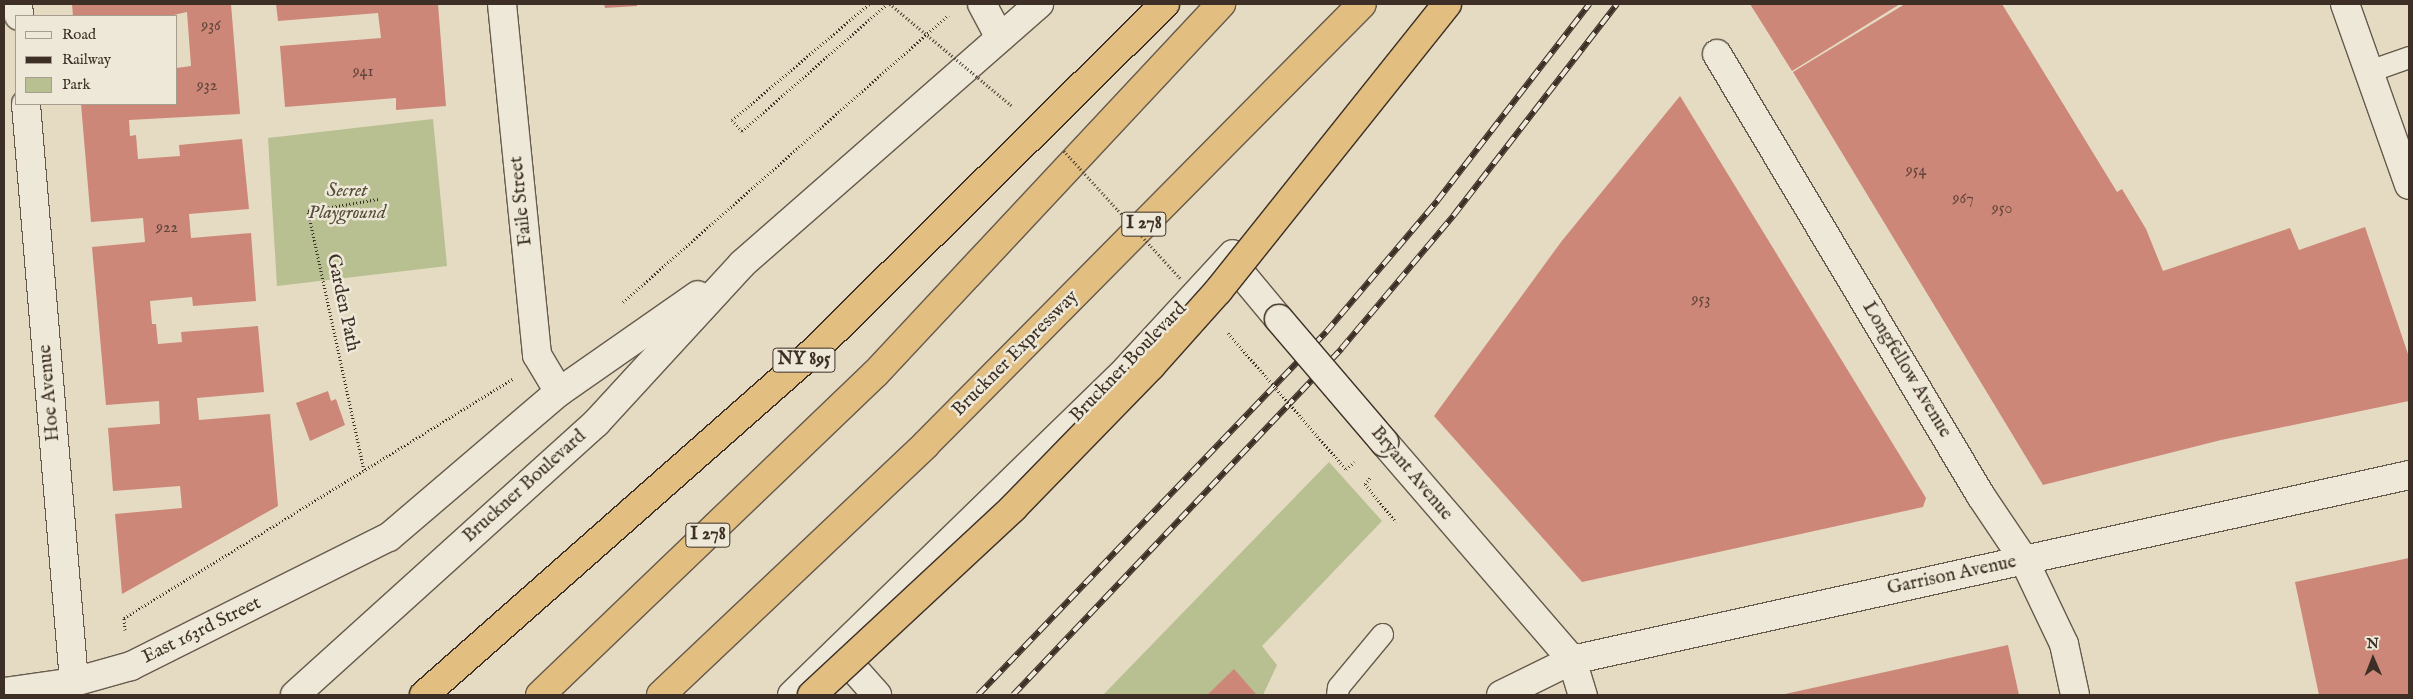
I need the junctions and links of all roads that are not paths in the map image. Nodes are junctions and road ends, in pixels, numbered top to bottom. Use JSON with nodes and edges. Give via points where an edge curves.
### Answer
{"nodes":[{"id":1,"x":502,"y":4,"type":"edge"},
{"id":2,"x":982,"y":4,"type":"edge"},
{"id":3,"x":1039,"y":4,"type":"edge"},
{"id":4,"x":1165,"y":4,"type":"edge"},
{"id":5,"x":1221,"y":4,"type":"edge"},
{"id":6,"x":1362,"y":4,"type":"edge"},
{"id":7,"x":1437,"y":4,"type":"edge"},
{"id":8,"x":1448,"y":4,"type":"edge"},
{"id":9,"x":2345,"y":4,"type":"edge"},
{"id":10,"x":1000,"y":38,"type":"junction"},
{"id":11,"x":1717,"y":54,"type":"dead end"},
{"id":12,"x":2409,"y":57,"type":"edge"},
{"id":13,"x":2369,"y":71,"type":"junction"},
{"id":14,"x":26,"y":105,"type":"edge"},
{"id":15,"x":2409,"y":185,"type":"edge"},
{"id":16,"x":1229,"y":259,"type":"junction"},
{"id":17,"x":742,"y":264,"type":"junction"},
{"id":18,"x":559,"y":392,"type":"junction"},
{"id":19,"x":2409,"y":475,"type":"edge"},
{"id":20,"x":389,"y":537,"type":"joint"},
{"id":21,"x":2024,"y":560,"type":"junction"},
{"id":22,"x":1382,"y":634,"type":"dead end"},
{"id":23,"x":838,"y":651,"type":"junction"},
{"id":24,"x":1572,"y":660,"type":"junction"},
{"id":25,"x":74,"y":682,"type":"junction"},
{"id":26,"x":4,"y":692,"type":"edge"},
{"id":27,"x":295,"y":695,"type":"edge"},
{"id":28,"x":424,"y":695,"type":"edge"},
{"id":29,"x":540,"y":695,"type":"edge"},
{"id":30,"x":661,"y":695,"type":"edge"},
{"id":31,"x":792,"y":695,"type":"edge"},
{"id":32,"x":812,"y":695,"type":"edge"},
{"id":33,"x":877,"y":695,"type":"edge"},
{"id":34,"x":1337,"y":695,"type":"edge"},
{"id":35,"x":1502,"y":695,"type":"edge"},
{"id":36,"x":1583,"y":695,"type":"edge"},
{"id":37,"x":2075,"y":695,"type":"edge"}],
"edges":[{"from":1,"to":18,"type":"main road","name":"Faile Street","via":[[537,355]]},
{"from":2,"to":10,"type":"main road"},
{"from":3,"to":10,"type":"main road","name":"Bruckner Boulevard"},
{"from":4,"to":28,"type":"highway","number":"NY 895","bridge":true,"via":[[814,350]]},
{"from":5,"to":29,"type":"highway","number":"I 278","via":[[876,374]]},
{"from":6,"to":30,"type":"highway","name":"Bruckner Expressway","number":"I 278","via":[[926,444]]},
{"from":7,"to":16,"type":"main road","name":"Bruckner Boulevard"},
{"from":8,"to":32,"type":"highway","bridge":true,"via":[[1151,366],[1027,494]]},
{"from":9,"to":13,"type":"main road"},
{"from":10,"to":17,"type":"main road","name":"Bruckner Boulevard"},
{"from":11,"to":21,"type":"main road","name":"Longfellow Avenue","via":[[1981,496]]},
{"from":12,"to":13,"type":"lane"},
{"from":13,"to":15,"type":"main road"},
{"from":14,"to":25,"type":"main road","name":"Hoe Avenue"},
{"from":16,"to":23,"type":"main road","name":"Bruckner Boulevard","via":[[1127,369]]},
{"from":16,"to":24,"type":"main road","name":"Bryant Avenue","bridge":true,"via":[[1279,319],[1373,448]]},
{"from":17,"to":18,"type":"main road","name":"Bruckner Boulevard"},
{"from":17,"to":27,"type":"main road","name":"Bruckner Boulevard","via":[[596,422]]},
{"from":18,"to":20,"type":"main road","name":"Bruckner Boulevard"},
{"from":19,"to":21,"type":"main road","name":"Garrison Avenue"},
{"from":20,"to":25,"type":"main road","name":"East 163rd Street","via":[[151,657]]},
{"from":21,"to":24,"type":"main road","name":"Garrison Avenue"},
{"from":21,"to":37,"type":"main road","name":"Longfellow Avenue","via":[[2064,644]]},
{"from":22,"to":34,"type":"lane","via":[[1338,687]]},
{"from":23,"to":31,"type":"main road","name":"Bruckner Boulevard"},
{"from":23,"to":33,"type":"main road"},
{"from":24,"to":35,"type":"main road","name":"Garrison Avenue"},
{"from":24,"to":36,"type":"main road","name":"Bryant Avenue"},
{"from":25,"to":26,"type":"main road","name":"East 163rd Street"}]}
